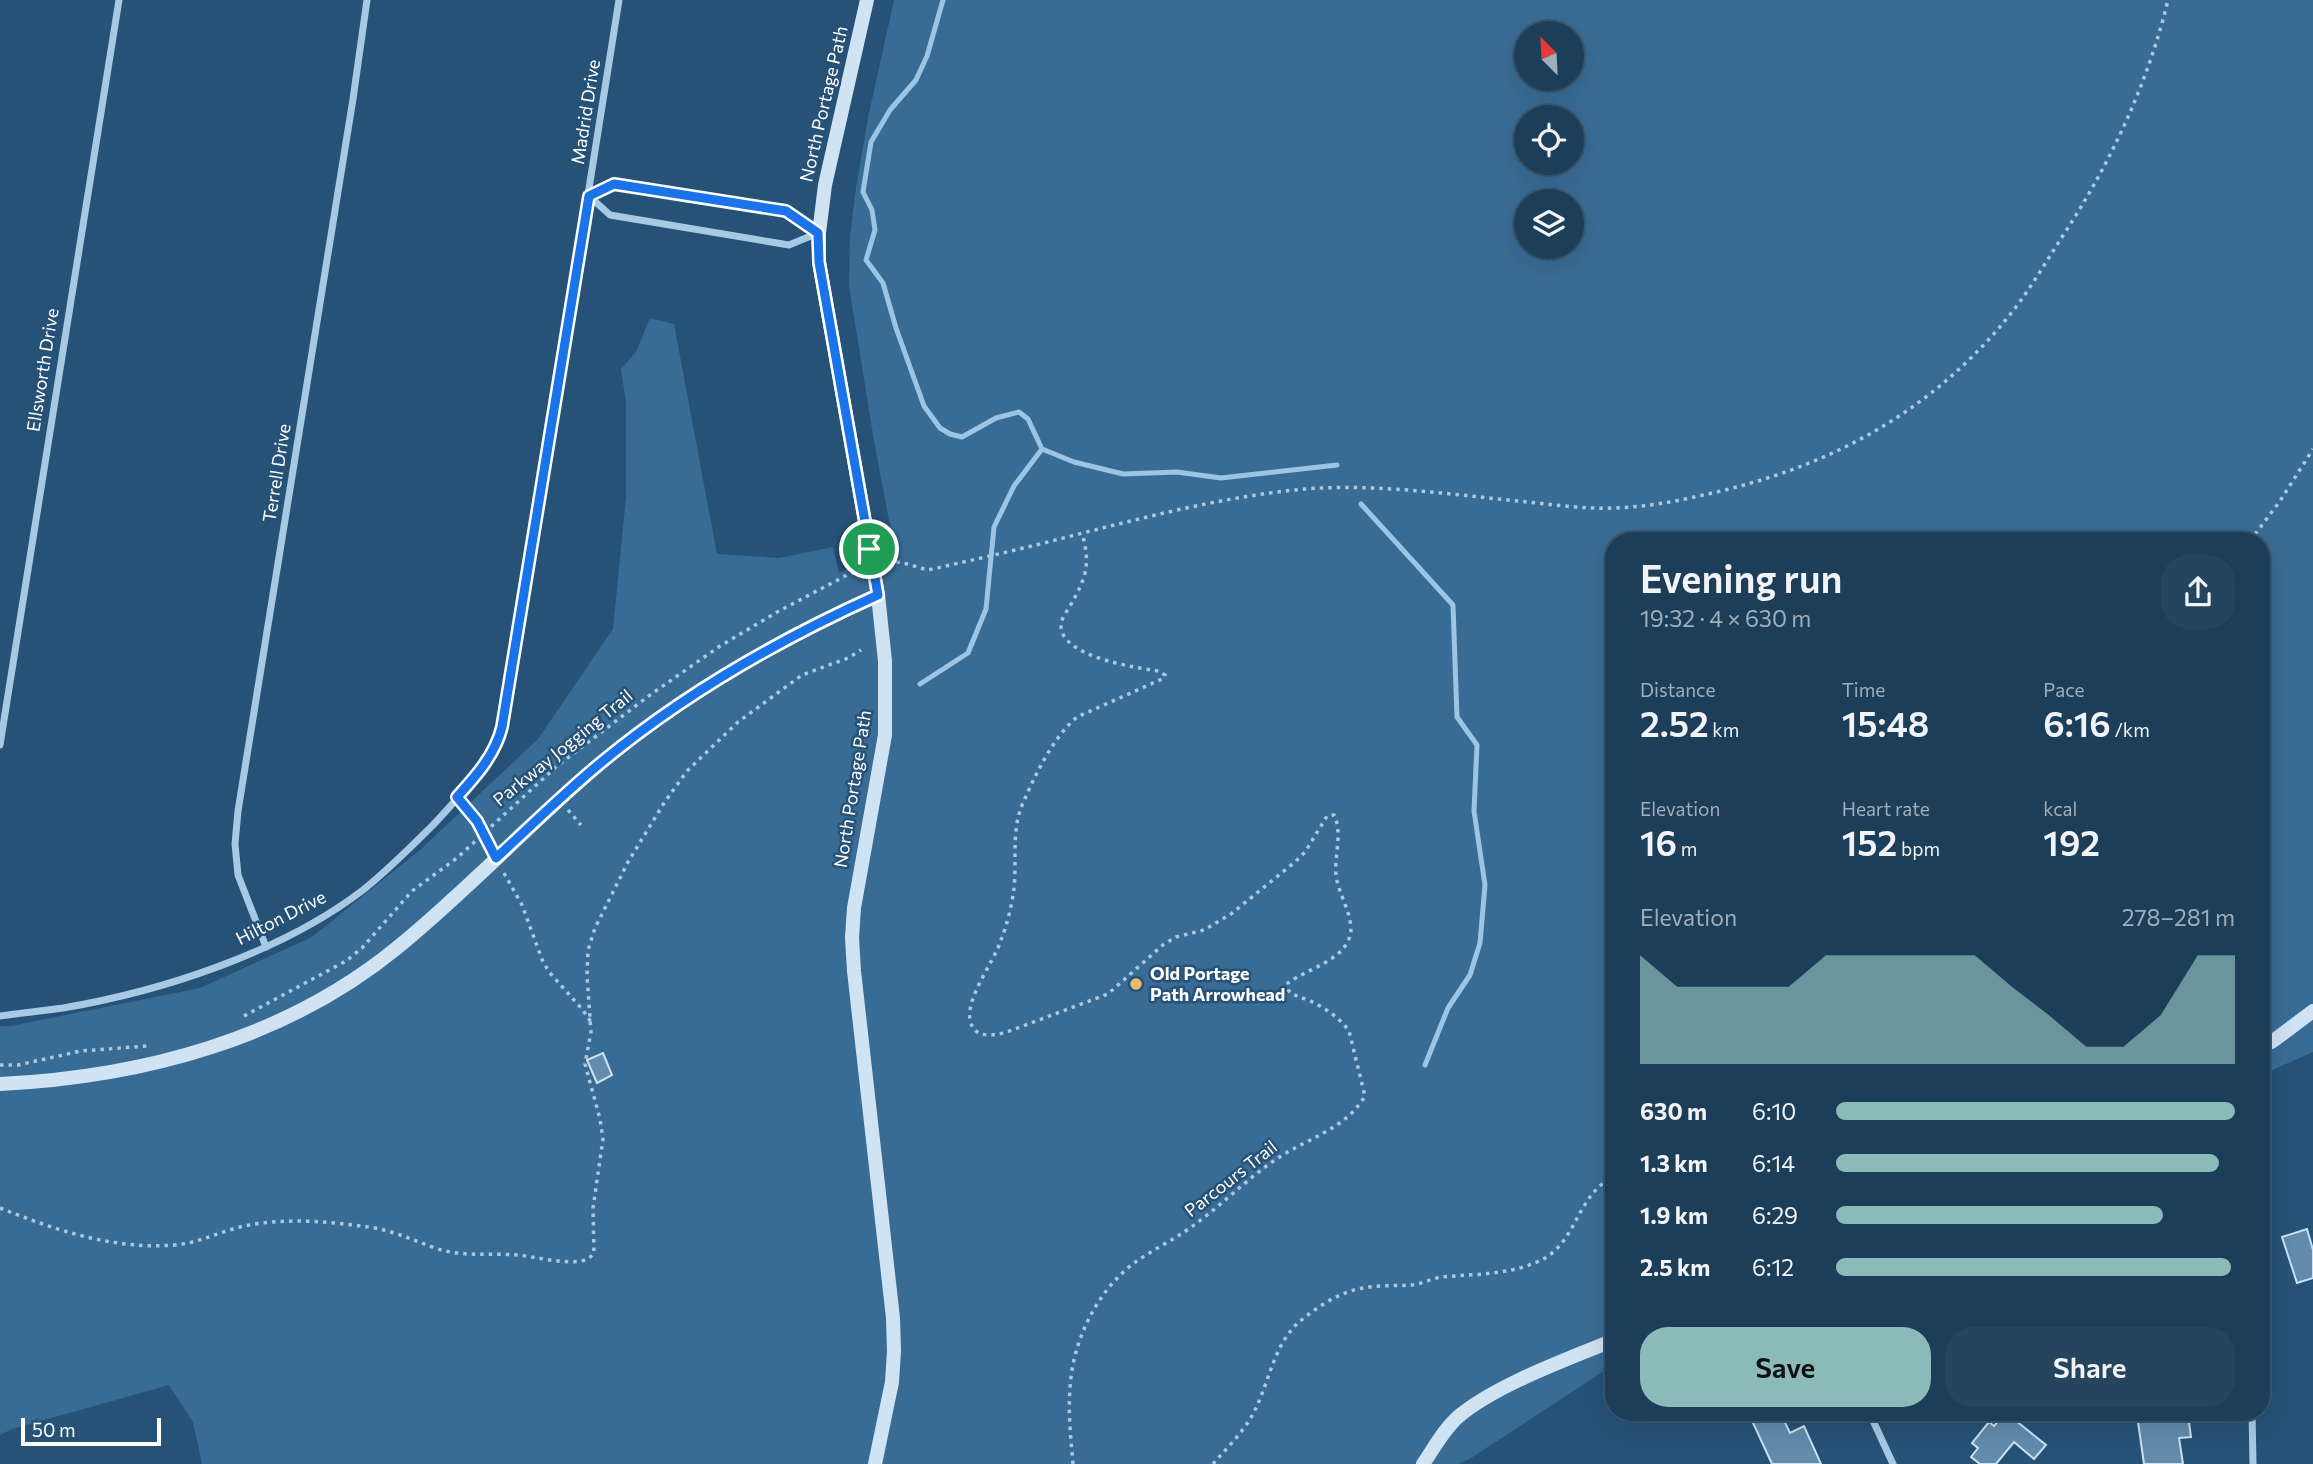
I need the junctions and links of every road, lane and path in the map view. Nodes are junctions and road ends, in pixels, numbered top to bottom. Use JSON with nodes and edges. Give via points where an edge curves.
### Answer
{"nodes":[{"id":1,"x":119,"y":0,"type":"edge"},
{"id":2,"x":367,"y":0,"type":"edge"},
{"id":3,"x":619,"y":0,"type":"edge"},
{"id":4,"x":867,"y":0,"type":"edge"},
{"id":5,"x":2168,"y":0,"type":"edge"},
{"id":6,"x":589,"y":196,"type":"junction"},
{"id":7,"x":818,"y":233,"type":"junction"},
{"id":8,"x":2313,"y":449,"type":"edge"},
{"id":9,"x":2257,"y":532,"type":"edge"},
{"id":10,"x":1082,"y":533,"type":"junction"},
{"id":11,"x":928,"y":570,"type":"dead end"},
{"id":12,"x":849,"y":574,"type":"dead end"},
{"id":13,"x":878,"y":595,"type":"junction"},
{"id":14,"x":861,"y":650,"type":"dead end"},
{"id":15,"x":502,"y":727,"type":"joint"},
{"id":16,"x":0,"y":745,"type":"edge"},
{"id":17,"x":457,"y":797,"type":"junction"},
{"id":18,"x":483,"y":834,"type":"junction"},
{"id":19,"x":496,"y":858,"type":"junction"},
{"id":20,"x":265,"y":947,"type":"junction"},
{"id":21,"x":2313,"y":1011,"type":"edge"},
{"id":22,"x":0,"y":1016,"type":"edge"},
{"id":23,"x":243,"y":1017,"type":"dead end"},
{"id":24,"x":591,"y":1023,"type":"junction"},
{"id":25,"x":2270,"y":1042,"type":"edge"},
{"id":26,"x":148,"y":1046,"type":"dead end"},
{"id":27,"x":0,"y":1066,"type":"edge"},
{"id":28,"x":0,"y":1084,"type":"edge"},
{"id":29,"x":1605,"y":1182,"type":"edge"},
{"id":30,"x":0,"y":1208,"type":"edge"},
{"id":31,"x":1605,"y":1344,"type":"edge"},
{"id":32,"x":1873,"y":1421,"type":"edge"},
{"id":33,"x":2252,"y":1421,"type":"edge"},
{"id":34,"x":875,"y":1464,"type":"edge"},
{"id":35,"x":1073,"y":1464,"type":"edge"},
{"id":36,"x":1213,"y":1464,"type":"edge"},
{"id":37,"x":1423,"y":1464,"type":"edge"},
{"id":38,"x":1893,"y":1464,"type":"edge"},
{"id":39,"x":2253,"y":1464,"type":"edge"}],
"edges":[{"from":1,"to":16,"type":"street","name":"Ellsworth Drive"},
{"from":2,"to":20,"type":"street","name":"Terrell Drive","via":[[237,822],[238,875]]},
{"from":3,"to":6,"type":"street","name":"Madrid Drive"},
{"from":4,"to":7,"type":"main road","name":"North Portage Path"},
{"from":5,"to":10,"type":"path","via":[[2130,115],[2085,201],[2019,303],[1945,383],[1882,429],[1847,447],[1734,489],[1668,503],[1578,507],[1360,487],[1306,489],[1247,496]]},
{"from":6,"to":7,"type":"street","via":[[610,215],[789,244]]},
{"from":6,"to":7,"type":"street","via":[[614,184],[786,211]]},
{"from":6,"to":15,"type":"street","name":"Madrid Drive"},
{"from":7,"to":13,"type":"main road","name":"North Portage Path","via":[[819,262]]},
{"from":8,"to":9,"type":"path"},
{"from":10,"to":11,"type":"path"},
{"from":10,"to":35,"type":"path","name":"Parcours Trail","via":[[1088,556],[1086,575],[1061,623],[1063,634],[1100,660],[1165,675],[1066,726],[1022,803],[1014,890],[1002,939],[970,1005],[976,1032],[987,1037],[1004,1033],[1108,994],[1164,944],[1204,930],[1231,914],[1295,862],[1321,822],[1334,815],[1336,876],[1351,927],[1349,939],[1327,961],[1296,976],[1288,990],[1343,1022],[1365,1096],[1356,1112],[1340,1124],[1276,1159],[1189,1229],[1134,1262],[1097,1300],[1084,1329],[1070,1386]]},
{"from":12,"to":18,"type":"path","name":"Parkway Jogging Trail","via":[[720,646],[650,695],[557,766]]},
{"from":13,"to":19,"type":"main road","via":[[779,643],[663,716],[603,761]]},
{"from":13,"to":34,"type":"main road","name":"North Portage Path","via":[[885,661],[884,735],[852,938],[894,1351]]},
{"from":14,"to":24,"type":"path","via":[[802,675],[738,722],[687,771],[628,862],[595,928],[588,950]]},
{"from":15,"to":17,"type":"street","name":"Hilton Drive","via":[[491,755]]},
{"from":17,"to":18,"type":"path"},
{"from":17,"to":20,"type":"street","name":"Hilton Drive","via":[[406,852],[360,892]]},
{"from":18,"to":19,"type":"path"},
{"from":18,"to":23,"type":"path","name":"Parkway Jogging Trail","via":[[412,891],[346,961]]},
{"from":19,"to":24,"type":"path","via":[[522,905],[543,962]]},
{"from":19,"to":28,"type":"main road","via":[[394,951],[289,1018],[194,1054],[134,1068]]},
{"from":20,"to":22,"type":"street","name":"Hilton Drive","via":[[122,996]]},
{"from":21,"to":25,"type":"main road"},
{"from":24,"to":30,"type":"path","via":[[585,1064],[603,1139],[593,1208],[594,1253],[589,1259],[458,1253],[378,1228],[297,1222],[236,1228],[176,1245],[127,1243],[79,1236]]},
{"from":26,"to":27,"type":"path","via":[[81,1051]]},
{"from":29,"to":36,"type":"path","via":[[1588,1197],[1565,1240],[1539,1262],[1415,1285],[1362,1288],[1342,1294],[1298,1323],[1278,1354],[1253,1414]]},
{"from":31,"to":37,"type":"main road","via":[[1479,1402],[1457,1418]]},
{"from":32,"to":38,"type":"street"},
{"from":33,"to":39,"type":"street"}]}
